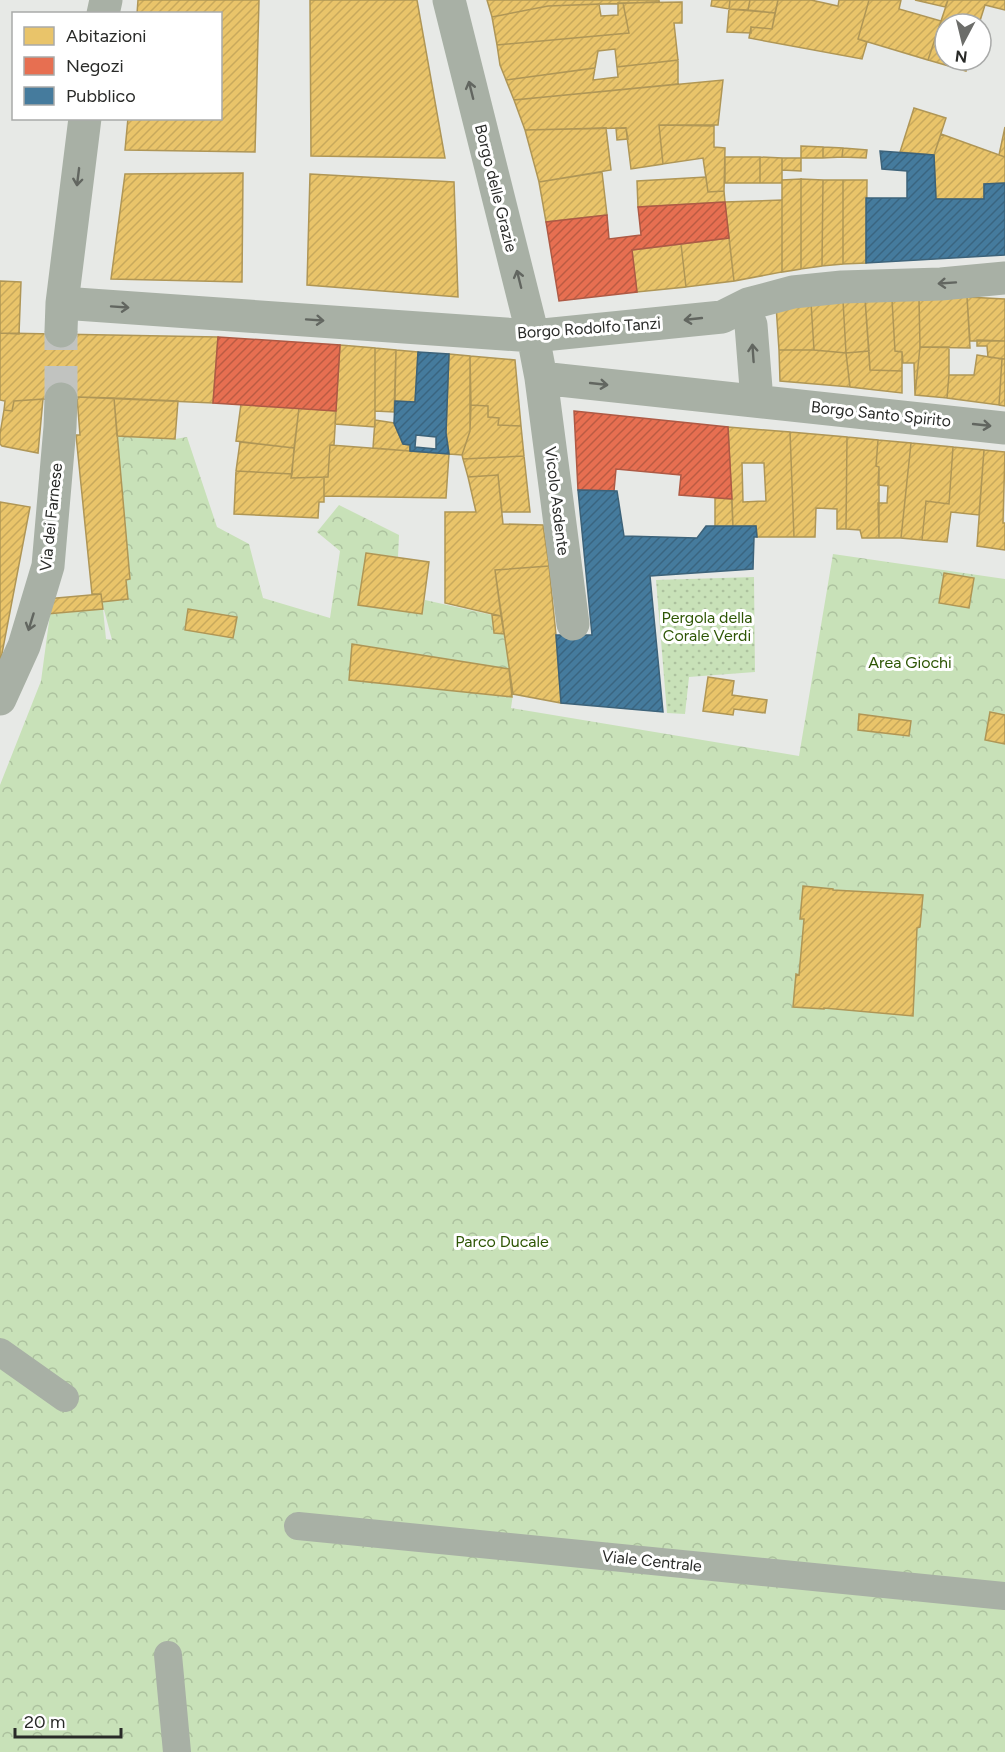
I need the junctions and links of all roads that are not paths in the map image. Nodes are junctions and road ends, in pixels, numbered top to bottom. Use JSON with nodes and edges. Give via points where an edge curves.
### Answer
{"nodes":[{"id":1,"x":448,"y":0,"type":"edge"},
{"id":2,"x":85,"y":120,"type":"edge"},
{"id":3,"x":1005,"y":278,"type":"edge"},
{"id":4,"x":741,"y":308,"type":"junction"},
{"id":5,"x":533,"y":336,"type":"junction"},
{"id":6,"x":541,"y":378,"type":"junction"},
{"id":7,"x":61,"y":399,"type":"tunnel mouth"},
{"id":8,"x":757,"y":401,"type":"junction"},
{"id":9,"x":1005,"y":428,"type":"edge"},
{"id":10,"x":573,"y":624,"type":"dead end"},
{"id":11,"x":0,"y":699,"type":"edge"},
{"id":12,"x":0,"y":1352,"type":"edge"},
{"id":13,"x":65,"y":1398,"type":"dead end"},
{"id":14,"x":298,"y":1526,"type":"dead end"},
{"id":15,"x":1005,"y":1596,"type":"edge"},
{"id":16,"x":168,"y":1655,"type":"dead end"},
{"id":17,"x":177,"y":1752,"type":"edge"}],
"edges":[{"from":5,"to":1,"type":"street","name":"Borgo delle Grazie","one_way":true},
{"from":2,"to":5,"type":"street","name":"Borgo Rodolfo Tanzi","one_way":true,"via":[[61,317]]},
{"from":3,"to":4,"type":"street","name":"Borgo Rodolfo Tanzi","one_way":true,"via":[[793,292]]},
{"from":4,"to":5,"type":"street","name":"Borgo Rodolfo Tanzi","one_way":true,"via":[[722,316]]},
{"from":8,"to":4,"type":"street","one_way":true,"via":[[751,326]]},
{"from":5,"to":6,"type":"street","name":"Borgo delle Grazie"},
{"from":6,"to":8,"type":"street","name":"Borgo Santo Spirito","one_way":true},
{"from":6,"to":10,"type":"street","name":"Vicolo Asdente"},
{"from":7,"to":11,"type":"street","name":"Via dei Farnese","one_way":true,"via":[[48,566],[24,646]]},
{"from":8,"to":9,"type":"street","name":"Borgo Santo Spirito","one_way":true},
{"from":12,"to":13,"type":"street"},
{"from":14,"to":15,"type":"street","name":"Viale Centrale"},
{"from":16,"to":17,"type":"street"}]}
